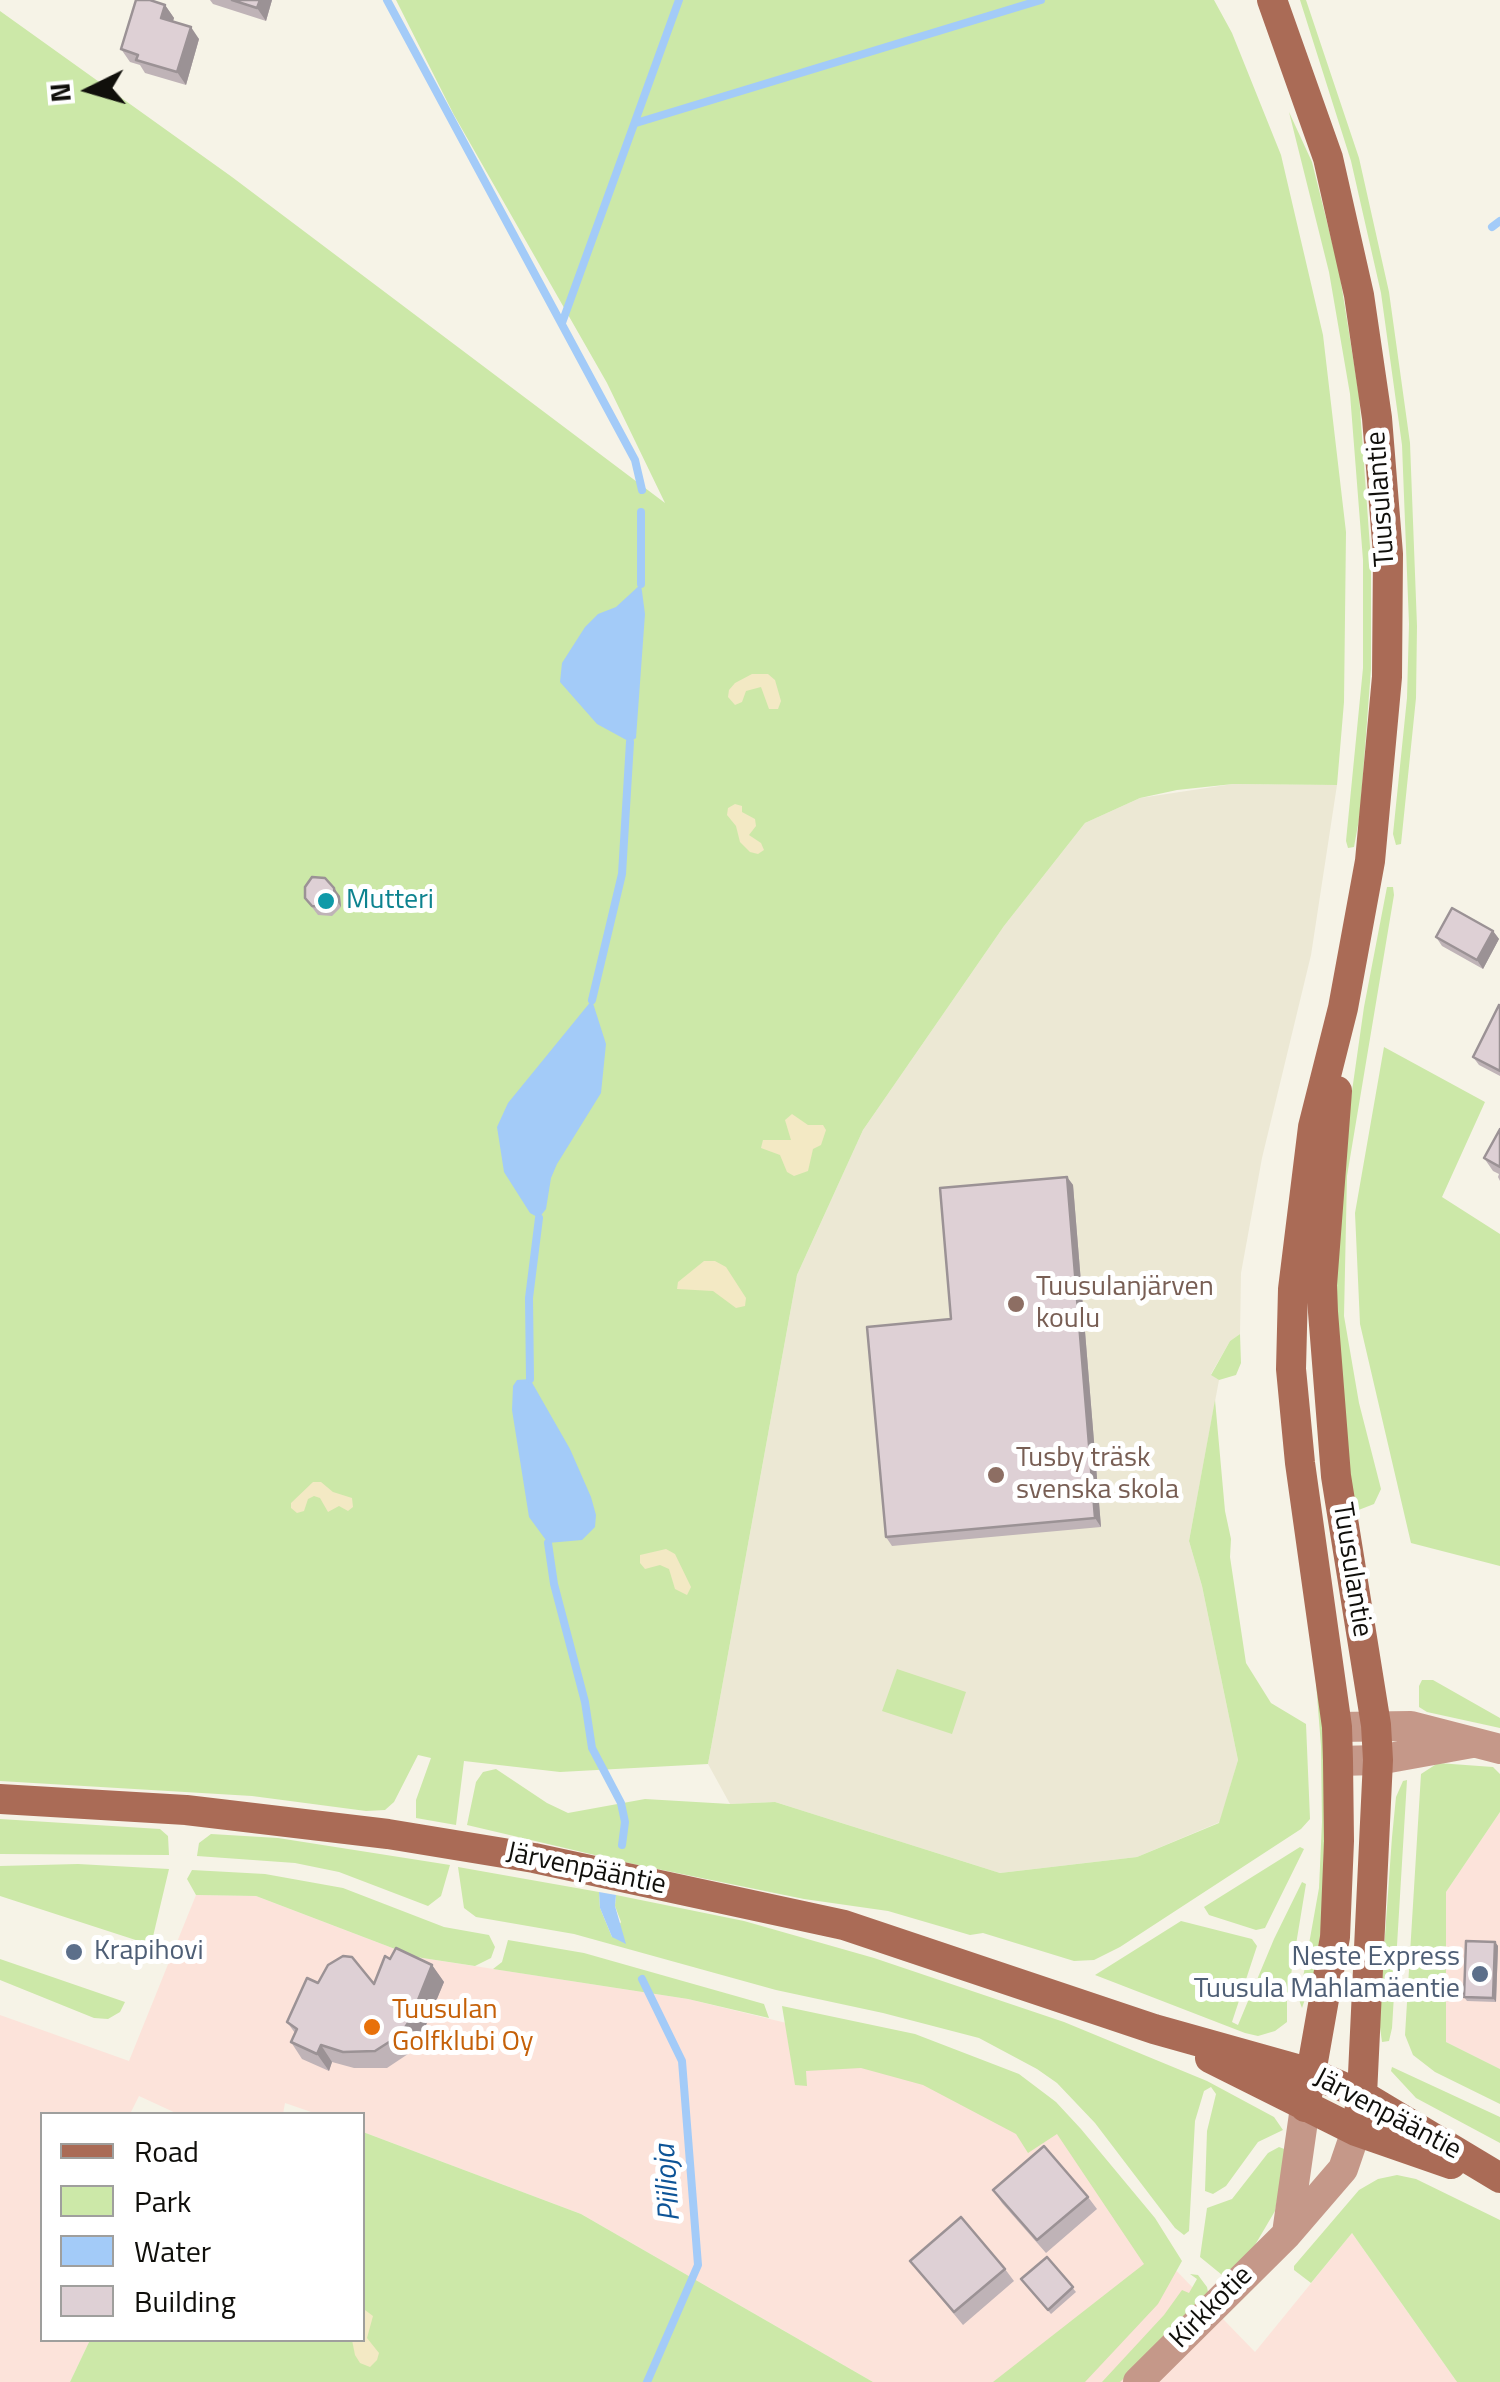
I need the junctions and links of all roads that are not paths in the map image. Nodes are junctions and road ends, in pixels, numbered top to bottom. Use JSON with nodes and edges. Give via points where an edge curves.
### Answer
{"nodes":[{"id":1,"x":1272,"y":0,"type":"edge"},
{"id":2,"x":1343,"y":1008,"type":"junction"},
{"id":3,"x":1376,"y":1725,"type":"junction"},
{"id":4,"x":1336,"y":1727,"type":"junction"},
{"id":5,"x":1490,"y":1745,"type":"edge"},
{"id":6,"x":1378,"y":1760,"type":"junction"},
{"id":7,"x":1338,"y":1761,"type":"junction"},
{"id":8,"x":0,"y":1799,"type":"edge"},
{"id":9,"x":1154,"y":2029,"type":"junction"},
{"id":10,"x":1312,"y":2073,"type":"junction"},
{"id":11,"x":1362,"y":2096,"type":"junction"},
{"id":12,"x":1305,"y":2107,"type":"junction"},
{"id":13,"x":1356,"y":2131,"type":"junction"},
{"id":14,"x":1500,"y":2180,"type":"edge"},
{"id":15,"x":1287,"y":2234,"type":"junction"},
{"id":16,"x":1138,"y":2382,"type":"edge"}],
"edges":[{"from":1,"to":2,"type":"main road","name":"Tuusulantie","via":[[1328,158],[1359,296],[1378,418],[1388,554],[1387,676],[1370,861]]},
{"from":2,"to":3,"type":"main road","name":"Tuusulantie","via":[[1323,1312],[1336,1476]]},
{"from":2,"to":4,"type":"main road","name":"Tuusulantie","via":[[1313,1127],[1293,1289],[1291,1369]]},
{"from":3,"to":4,"type":"street"},
{"from":3,"to":5,"type":"street","via":[[1431,1728]]},
{"from":3,"to":6,"type":"main road","name":"Tuusulantie"},
{"from":4,"to":7,"type":"main road","name":"Tuusulantie"},
{"from":5,"to":6,"type":"street"},
{"from":6,"to":7,"type":"street"},
{"from":6,"to":11,"type":"main road","name":"Tuusulantie"},
{"from":7,"to":10,"type":"main road","name":"Tuusulantie","via":[[1334,1938]]},
{"from":8,"to":9,"type":"main road","name":"Järvenpääntie","via":[[297,1822],[534,1858],[844,1925]]},
{"from":9,"to":10,"type":"main road","name":"Järvenpääntie"},
{"from":9,"to":12,"type":"main road","name":"Järvenpääntie"},
{"from":10,"to":11,"type":"main road","name":"Järvenpääntie"},
{"from":10,"to":12,"type":"main road","name":"Tuusulantie"},
{"from":11,"to":13,"type":"main road","name":"Tuusulantie"},
{"from":11,"to":14,"type":"main road","name":"Järvenpääntie"},
{"from":12,"to":13,"type":"main road","name":"Järvenpääntie"},
{"from":12,"to":15,"type":"street"},
{"from":13,"to":14,"type":"main road","name":"Järvenpääntie"},
{"from":13,"to":15,"type":"street","name":"Kirkkotie","via":[[1343,2169]]},
{"from":15,"to":16,"type":"street","name":"Kirkkotie"}]}
